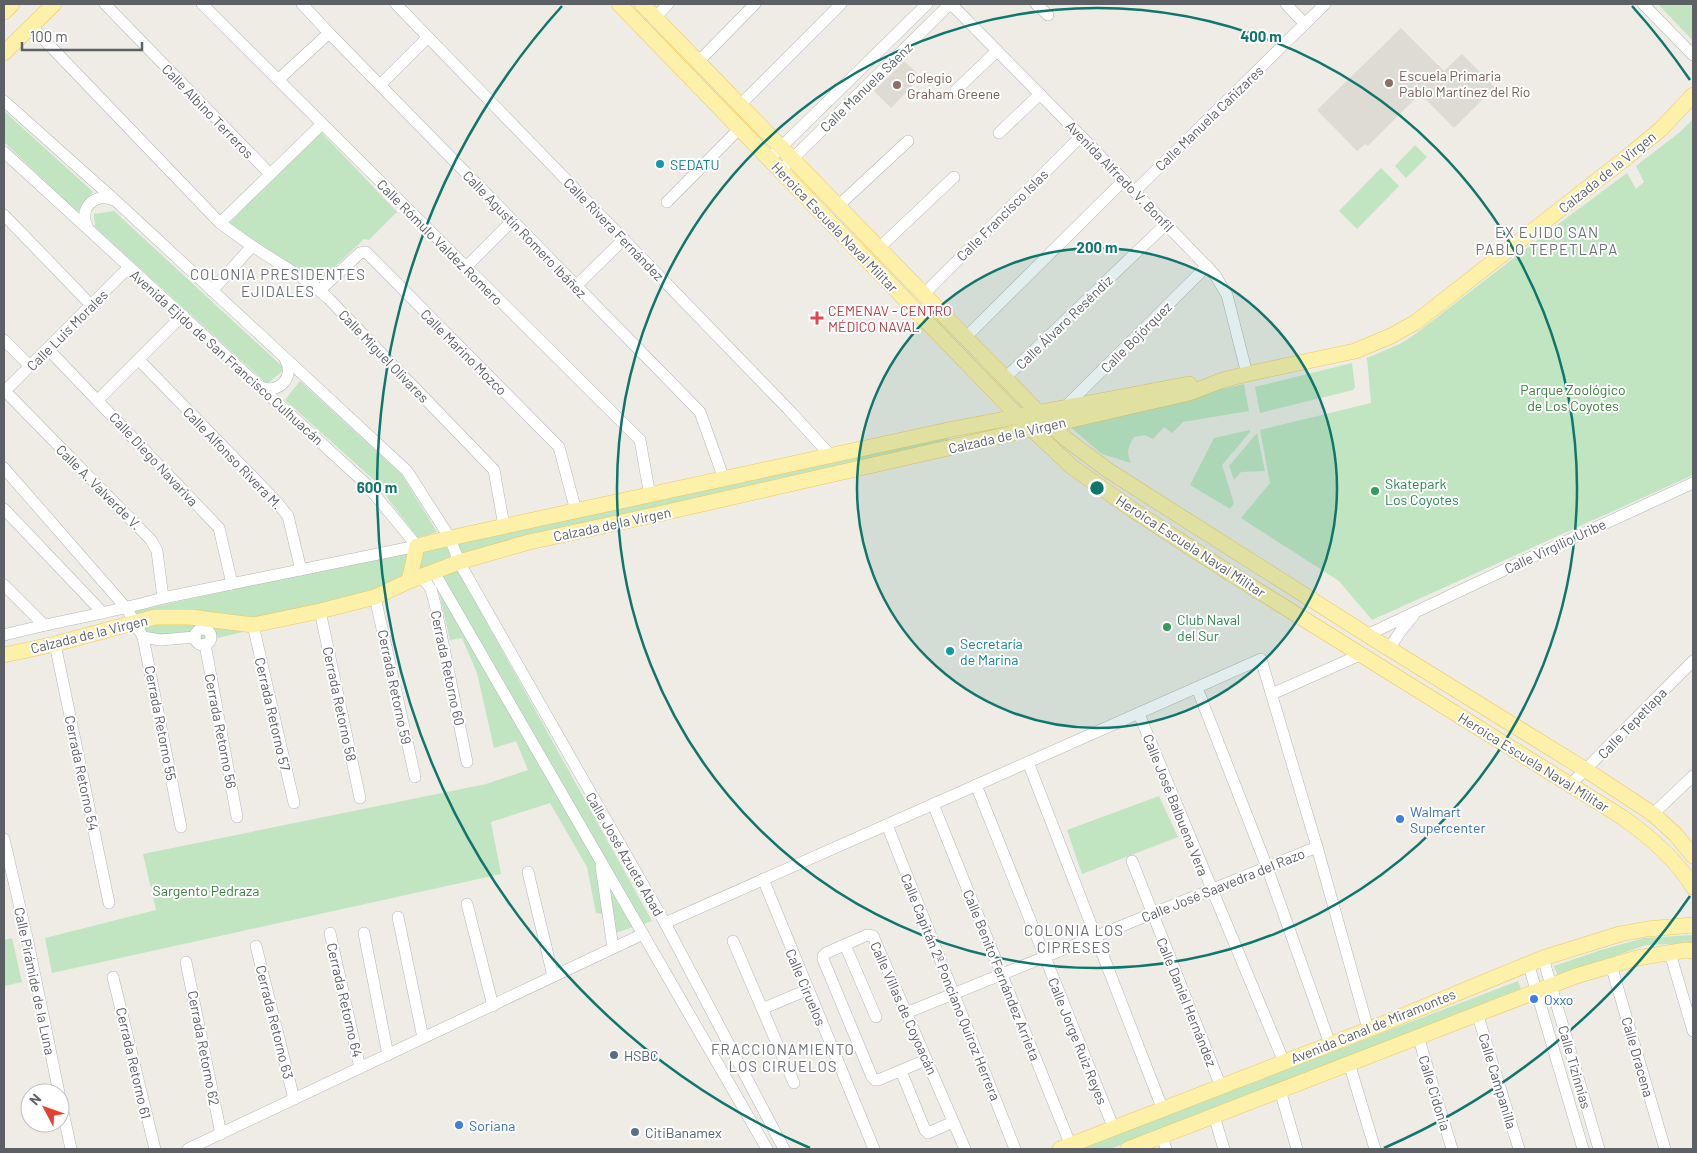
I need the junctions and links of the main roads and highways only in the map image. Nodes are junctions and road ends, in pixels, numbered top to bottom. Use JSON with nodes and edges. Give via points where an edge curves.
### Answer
{"nodes":[{"id":1,"x":12,"y":4,"type":"edge"},
{"id":2,"x":54,"y":4,"type":"edge"},
{"id":3,"x":619,"y":4,"type":"edge"},
{"id":4,"x":642,"y":4,"type":"edge"},
{"id":5,"x":4,"y":12,"type":"edge"},
{"id":6,"x":4,"y":53,"type":"edge"},
{"id":7,"x":1693,"y":95,"type":"edge"},
{"id":8,"x":1223,"y":380,"type":"junction"},
{"id":9,"x":995,"y":392,"type":"junction"},
{"id":10,"x":1039,"y":413,"type":"junction"},
{"id":11,"x":1018,"y":417,"type":"junction"},
{"id":12,"x":975,"y":425,"type":"junction"},
{"id":13,"x":1052,"y":425,"type":"junction"},
{"id":14,"x":1033,"y":429,"type":"junction"},
{"id":15,"x":1236,"y":552,"type":"junction"},
{"id":16,"x":1225,"y":570,"type":"junction"},
{"id":17,"x":422,"y":576,"type":"junction"},
{"id":18,"x":4,"y":655,"type":"edge"},
{"id":19,"x":1693,"y":856,"type":"edge"},
{"id":20,"x":1693,"y":888,"type":"edge"},
{"id":21,"x":1693,"y":925,"type":"edge"},
{"id":22,"x":1693,"y":950,"type":"edge"},
{"id":23,"x":1164,"y":1143,"type":"edge"},
{"id":24,"x":1064,"y":1148,"type":"edge"},
{"id":25,"x":1128,"y":1149,"type":"edge"}],
"edges":[{"from":1,"to":5,"type":"main road"},
{"from":2,"to":6,"type":"main road"},
{"from":3,"to":9,"type":"main road","name":"Heroica Escuela Naval Militar"},
{"from":4,"to":10,"type":"main road","name":"Heroica Escuela Naval Militar"},
{"from":7,"to":8,"type":"main road","name":"Calzada de la Virgen","via":[[1661,129],[1627,157],[1403,330],[1355,351]]},
{"from":8,"to":10,"type":"main road","name":"Calzada de la Virgen","via":[[1186,384]]},
{"from":8,"to":13,"type":"main road","name":"Calzada de la Virgen","via":[[1189,393]]},
{"from":9,"to":11,"type":"main road","name":"Heroica Escuela Naval Militar"},
{"from":9,"to":12,"type":"main road","via":[[992,411]]},
{"from":10,"to":11,"type":"main road","name":"Calzada de la Virgen"},
{"from":10,"to":13,"type":"main road","name":"Heroica Escuela Naval Militar"},
{"from":11,"to":12,"type":"main road","name":"Calzada de la Virgen"},
{"from":11,"to":14,"type":"main road","name":"Heroica Escuela Naval Militar"},
{"from":12,"to":17,"type":"main road","name":"Calzada de la Virgen","via":[[417,546]]},
{"from":13,"to":14,"type":"main road","name":"Calzada de la Virgen"},
{"from":13,"to":15,"type":"main road","name":"Heroica Escuela Naval Militar","via":[[1080,451]]},
{"from":14,"to":16,"type":"main road","name":"Heroica Escuela Naval Militar","via":[[1072,467]]},
{"from":14,"to":17,"type":"main road","name":"Calzada de la Virgen","via":[[529,542]]},
{"from":15,"to":16,"type":"main road"},
{"from":15,"to":19,"type":"main road","name":"Heroica Escuela Naval Militar","via":[[1653,814]]},
{"from":16,"to":20,"type":"main road","name":"Heroica Escuela Naval Militar","via":[[1622,817],[1655,842],[1688,878]]},
{"from":17,"to":18,"type":"main road","name":"Calzada de la Virgen","via":[[375,597],[253,625],[190,617],[130,616],[55,644]]},
{"from":21,"to":24,"type":"main road","name":"Avenida Canal de Miramontes","via":[[1620,934],[1528,963]]},
{"from":22,"to":23,"type":"main road","name":"Avenida Canal de Miramontes","via":[[1637,958],[1543,987],[1214,1116]]},
{"from":23,"to":25,"type":"main road","name":"Avenida Canal de Miramontes"}]}
